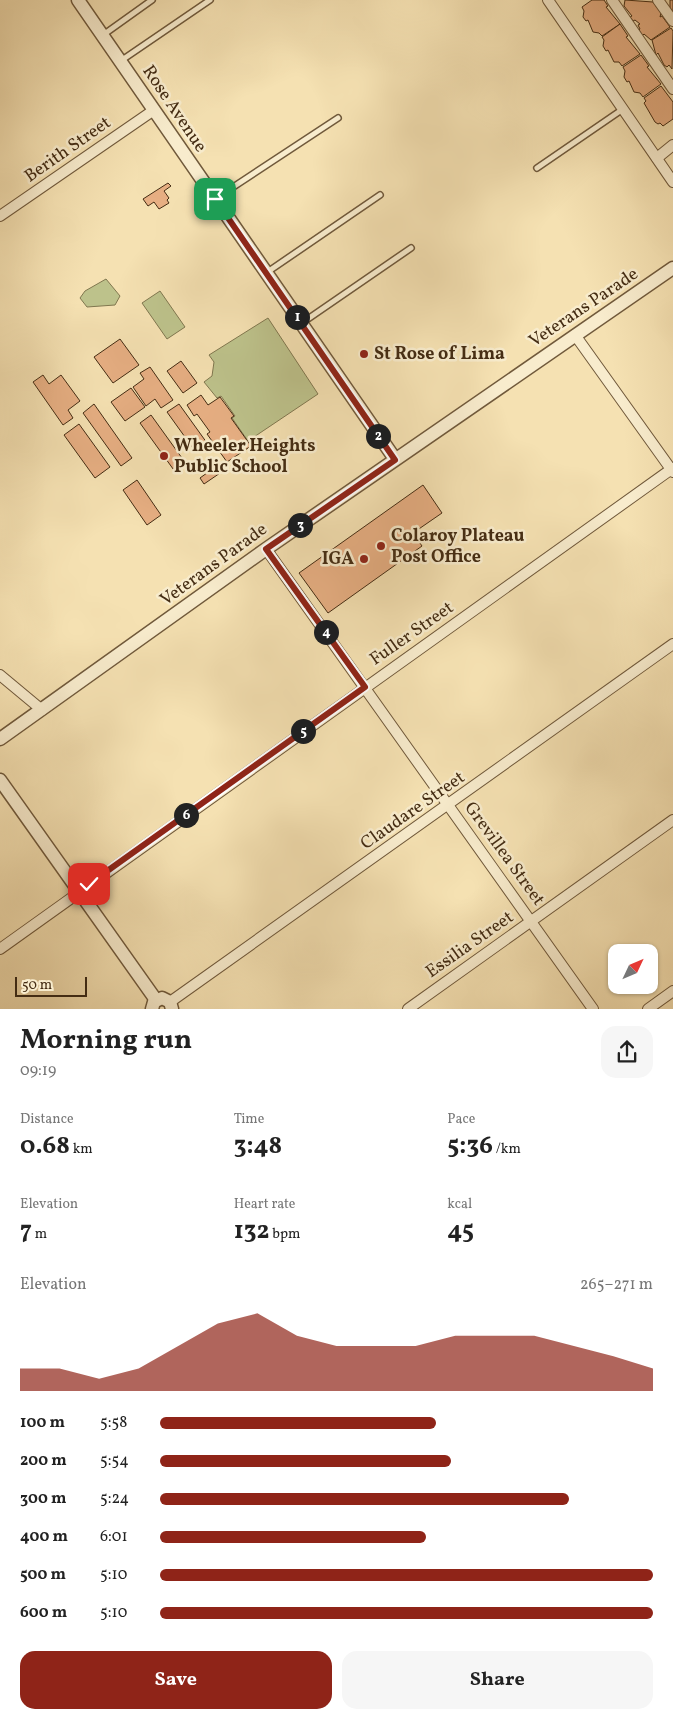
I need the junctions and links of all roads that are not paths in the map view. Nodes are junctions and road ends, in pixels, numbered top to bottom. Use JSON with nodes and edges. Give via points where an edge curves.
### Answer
{"nodes":[{"id":1,"x":78,"y":0,"type":"edge"},
{"id":2,"x":152,"y":0,"type":"edge"},
{"id":3,"x":210,"y":0,"type":"edge"},
{"id":4,"x":548,"y":0,"type":"edge"},
{"id":5,"x":612,"y":0,"type":"edge"},
{"id":6,"x":658,"y":0,"type":"edge"},
{"id":7,"x":673,"y":22,"type":"edge"},
{"id":8,"x":103,"y":36,"type":"junction"},
{"id":9,"x":120,"y":61,"type":"junction"},
{"id":10,"x":673,"y":89,"type":"edge"},
{"id":11,"x":623,"y":109,"type":"junction"},
{"id":12,"x":154,"y":110,"type":"junction"},
{"id":13,"x":338,"y":118,"type":"dead end"},
{"id":14,"x":673,"y":145,"type":"edge"},
{"id":15,"x":656,"y":158,"type":"junction"},
{"id":16,"x":537,"y":168,"type":"dead end"},
{"id":17,"x":673,"y":182,"type":"edge"},
{"id":18,"x":380,"y":195,"type":"dead end"},
{"id":19,"x":215,"y":199,"type":"junction"},
{"id":20,"x":0,"y":216,"type":"edge"},
{"id":21,"x":411,"y":248,"type":"dead end"},
{"id":22,"x":673,"y":268,"type":"edge"},
{"id":23,"x":266,"y":273,"type":"junction"},
{"id":24,"x":301,"y":324,"type":"junction"},
{"id":25,"x":576,"y":335,"type":"junction"},
{"id":26,"x":395,"y":460,"type":"junction"},
{"id":27,"x":672,"y":470,"type":"edge"},
{"id":28,"x":266,"y":549,"type":"junction"},
{"id":29,"x":673,"y":644,"type":"edge"},
{"id":30,"x":0,"y":675,"type":"edge"},
{"id":31,"x":365,"y":687,"type":"junction"},
{"id":32,"x":42,"y":710,"type":"junction"},
{"id":33,"x":0,"y":739,"type":"edge"},
{"id":34,"x":0,"y":780,"type":"edge"},
{"id":35,"x":449,"y":805,"type":"junction"},
{"id":36,"x":673,"y":820,"type":"edge"},
{"id":37,"x":79,"y":892,"type":"junction"},
{"id":38,"x":532,"y":921,"type":"junction"},
{"id":39,"x":0,"y":949,"type":"edge"},
{"id":40,"x":673,"y":991,"type":"edge"},
{"id":41,"x":154,"y":1004,"type":"edge"},
{"id":42,"x":171,"y":1006,"type":"edge"},
{"id":43,"x":408,"y":1009,"type":"edge"},
{"id":44,"x":593,"y":1009,"type":"edge"},
{"id":45,"x":648,"y":1009,"type":"edge"}],
"edges":[{"from":1,"to":8,"type":"street","name":"Rose Avenue"},
{"from":2,"to":8,"type":"lane"},
{"from":3,"to":9,"type":"lane"},
{"from":4,"to":11,"type":"street"},
{"from":5,"to":10,"type":"street"},
{"from":6,"to":7,"type":"street"},
{"from":8,"to":9,"type":"street","name":"Rose Avenue"},
{"from":9,"to":12,"type":"street","name":"Rose Avenue"},
{"from":11,"to":15,"type":"street"},
{"from":11,"to":16,"type":"lane"},
{"from":12,"to":19,"type":"street","name":"Rose Avenue"},
{"from":12,"to":20,"type":"street","name":"Berith Street"},
{"from":13,"to":19,"type":"lane"},
{"from":14,"to":15,"type":"street"},
{"from":15,"to":17,"type":"street"},
{"from":18,"to":23,"type":"lane"},
{"from":19,"to":23,"type":"street","name":"Rose Avenue"},
{"from":21,"to":24,"type":"lane"},
{"from":22,"to":25,"type":"street","name":"Veterans Parade"},
{"from":23,"to":24,"type":"street","name":"Rose Avenue"},
{"from":24,"to":26,"type":"street","name":"Rose Avenue"},
{"from":25,"to":26,"type":"street","name":"Veterans Parade"},
{"from":25,"to":27,"type":"street"},
{"from":26,"to":28,"type":"street","name":"Veterans Parade"},
{"from":27,"to":31,"type":"street","name":"Fuller Street"},
{"from":28,"to":31,"type":"street","name":"Grevillea Street"},
{"from":28,"to":32,"type":"street","name":"Veterans Parade"},
{"from":29,"to":35,"type":"street","name":"Claudare Street"},
{"from":30,"to":32,"type":"street"},
{"from":31,"to":35,"type":"street","name":"Grevillea Street"},
{"from":31,"to":37,"type":"street","name":"Fuller Street"},
{"from":32,"to":33,"type":"street","name":"Veterans Parade"},
{"from":34,"to":37,"type":"street"},
{"from":35,"to":38,"type":"street","name":"Grevillea Street"},
{"from":35,"to":42,"type":"street","name":"Claudare Street"},
{"from":36,"to":38,"type":"street","name":"Essilia Street"},
{"from":37,"to":39,"type":"street","name":"Fuller Street"},
{"from":37,"to":41,"type":"street"},
{"from":38,"to":43,"type":"street","name":"Essilia Street"},
{"from":38,"to":44,"type":"street","name":"Grevillea Street"},
{"from":40,"to":45,"type":"street"},
{"from":41,"to":42,"type":"street","via":[[166,999]]}]}
